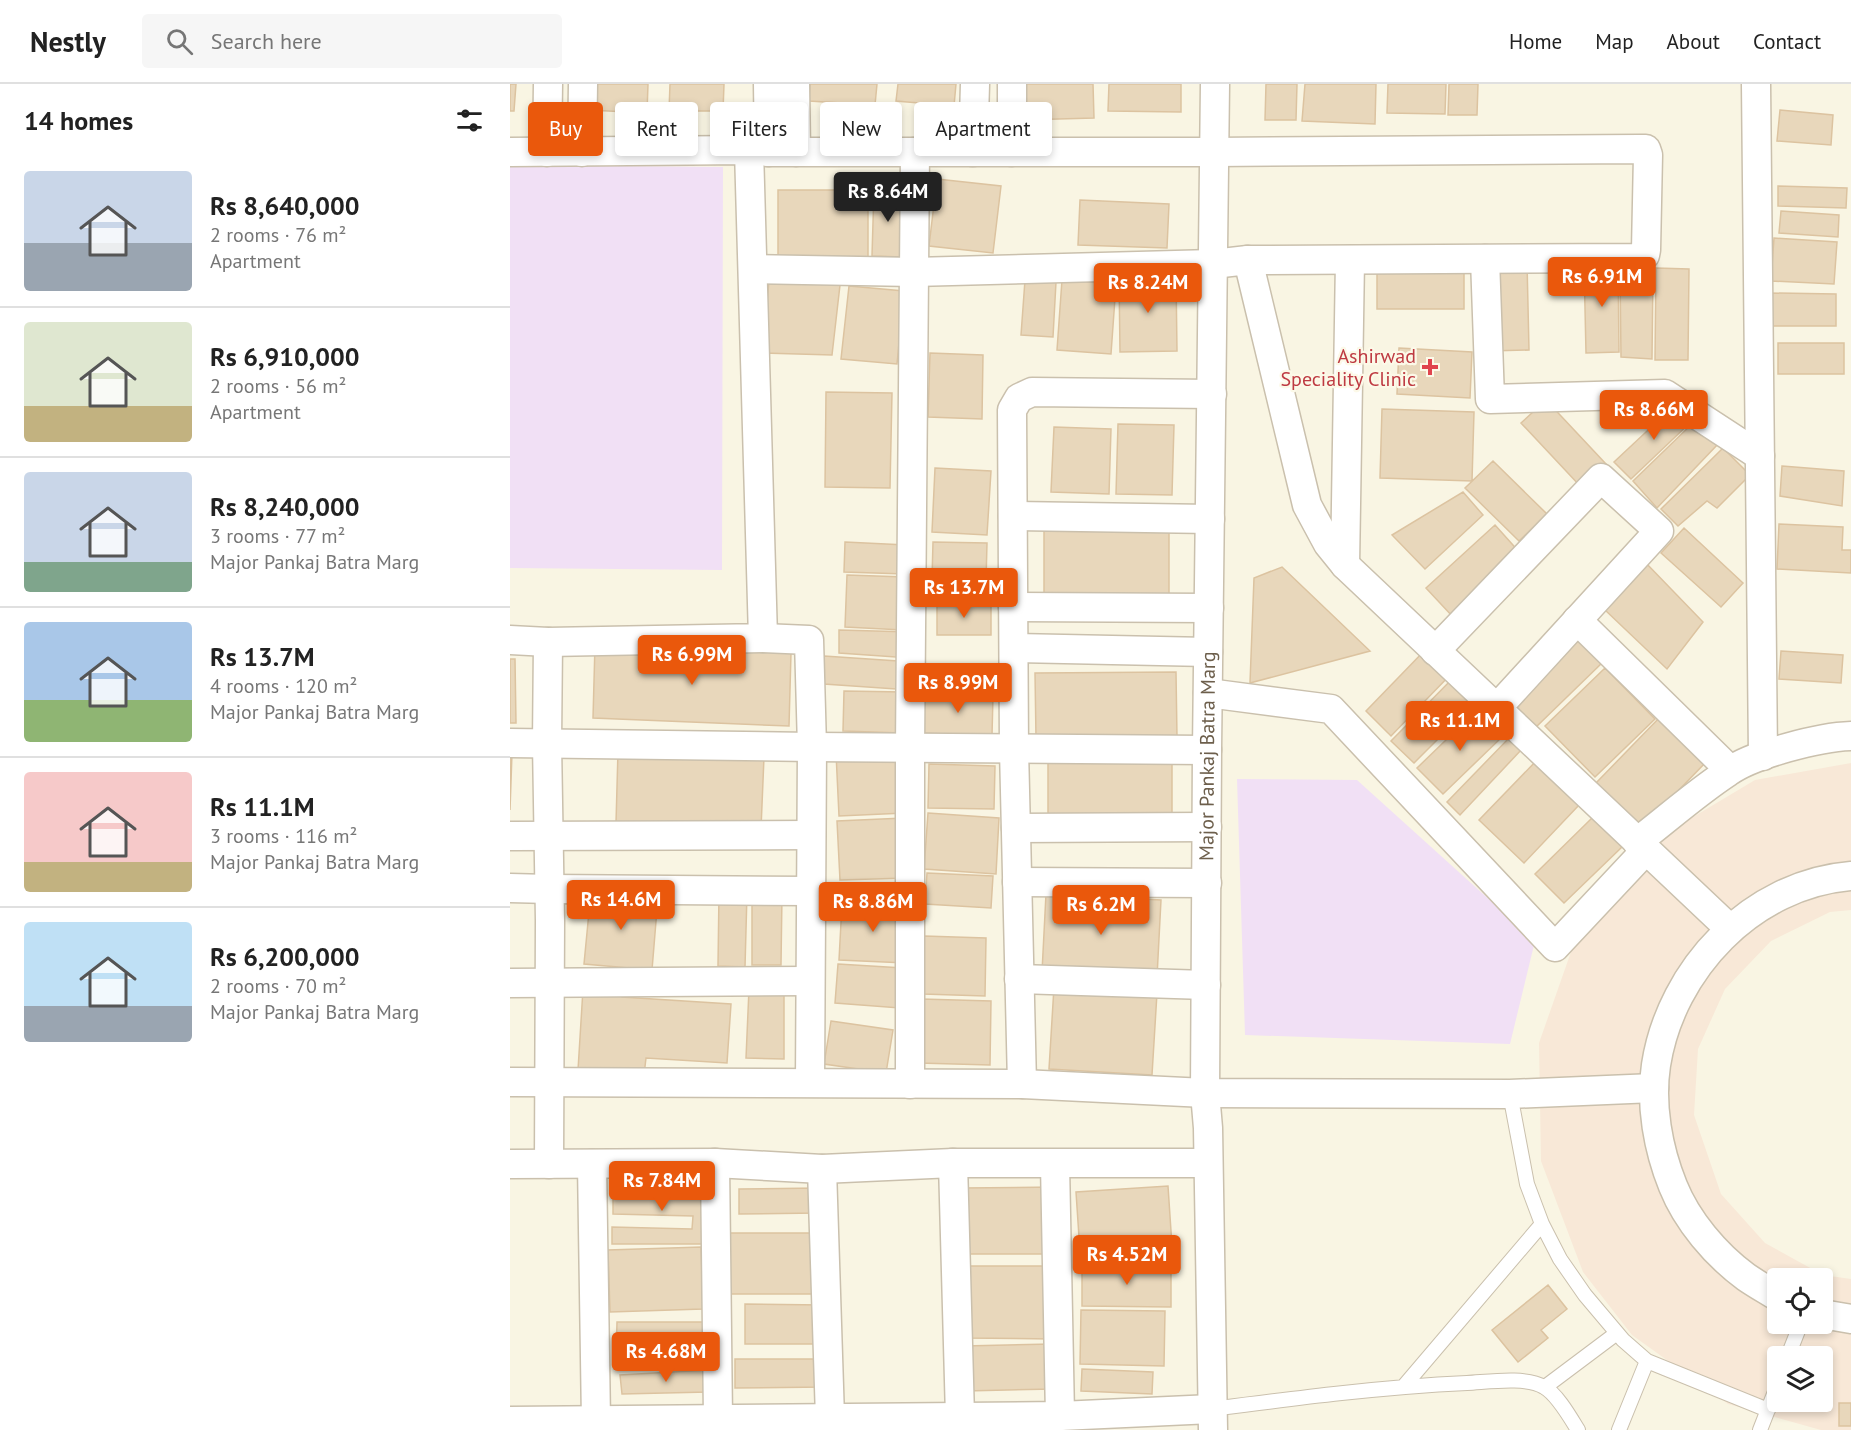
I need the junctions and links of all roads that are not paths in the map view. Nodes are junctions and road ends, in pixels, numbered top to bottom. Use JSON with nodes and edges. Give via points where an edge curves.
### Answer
{"nodes":[{"id":1,"x":548,"y":84,"type":"edge"},
{"id":2,"x":583,"y":84,"type":"edge"},
{"id":3,"x":768,"y":84,"type":"edge"},
{"id":4,"x":795,"y":84,"type":"edge"},
{"id":5,"x":975,"y":84,"type":"edge"},
{"id":6,"x":1012,"y":84,"type":"edge"},
{"id":7,"x":1215,"y":84,"type":"edge"},
{"id":8,"x":1756,"y":84,"type":"edge"},
{"id":9,"x":548,"y":102,"type":"edge"},
{"id":10,"x":583,"y":102,"type":"edge"},
{"id":11,"x":769,"y":102,"type":"edge"},
{"id":12,"x":789,"y":102,"type":"edge"},
{"id":13,"x":974,"y":102,"type":"edge"},
{"id":14,"x":1012,"y":102,"type":"edge"},
{"id":15,"x":710,"y":151,"type":"edge"},
{"id":16,"x":808,"y":151,"type":"edge"},
{"id":17,"x":510,"y":152,"type":"edge"},
{"id":18,"x":528,"y":152,"type":"edge"},
{"id":19,"x":603,"y":152,"type":"edge"},
{"id":20,"x":914,"y":152,"type":"edge"},
{"id":21,"x":1052,"y":152,"type":"edge"},
{"id":22,"x":1214,"y":152,"type":"junction"},
{"id":23,"x":770,"y":156,"type":"edge"},
{"id":24,"x":915,"y":156,"type":"edge"},
{"id":25,"x":1485,"y":259,"type":"junction"},
{"id":26,"x":1248,"y":260,"type":"junction"},
{"id":27,"x":1350,"y":260,"type":"junction"},
{"id":28,"x":1214,"y":264,"type":"junction"},
{"id":29,"x":753,"y":269,"type":"junction"},
{"id":30,"x":914,"y":272,"type":"junction"},
{"id":31,"x":1212,"y":394,"type":"junction"},
{"id":32,"x":1760,"y":456,"type":"junction"},
{"id":33,"x":1013,"y":516,"type":"junction"},
{"id":34,"x":1210,"y":519,"type":"junction"},
{"id":35,"x":1345,"y":565,"type":"junction"},
{"id":36,"x":1013,"y":607,"type":"junction"},
{"id":37,"x":1209,"y":608,"type":"junction"},
{"id":38,"x":1577,"y":620,"type":"junction"},
{"id":39,"x":763,"y":638,"type":"junction"},
{"id":40,"x":510,"y":640,"type":"edge"},
{"id":41,"x":548,"y":642,"type":"junction"},
{"id":42,"x":1014,"y":648,"type":"junction"},
{"id":43,"x":1435,"y":651,"type":"junction"},
{"id":44,"x":1208,"y":652,"type":"junction"},
{"id":45,"x":1208,"y":693,"type":"junction"},
{"id":46,"x":1496,"y":709,"type":"junction"},
{"id":47,"x":1851,"y":736,"type":"edge"},
{"id":48,"x":510,"y":743,"type":"edge"},
{"id":49,"x":547,"y":743,"type":"junction"},
{"id":50,"x":812,"y":747,"type":"junction"},
{"id":51,"x":910,"y":748,"type":"junction"},
{"id":52,"x":1014,"y":749,"type":"junction"},
{"id":53,"x":1207,"y":750,"type":"junction"},
{"id":54,"x":1763,"y":756,"type":"junction"},
{"id":55,"x":1730,"y":770,"type":"junction"},
{"id":56,"x":1207,"y":827,"type":"junction"},
{"id":57,"x":1016,"y":828,"type":"junction"},
{"id":58,"x":811,"y":835,"type":"junction"},
{"id":59,"x":510,"y":836,"type":"edge"},
{"id":60,"x":548,"y":836,"type":"junction"},
{"id":61,"x":1641,"y":846,"type":"junction"},
{"id":62,"x":1851,"y":876,"type":"edge"},
{"id":63,"x":1017,"y":882,"type":"junction"},
{"id":64,"x":1207,"y":883,"type":"junction"},
{"id":65,"x":510,"y":888,"type":"edge"},
{"id":66,"x":549,"y":890,"type":"junction"},
{"id":67,"x":811,"y":891,"type":"junction"},
{"id":68,"x":1730,"y":929,"type":"junction"},
{"id":69,"x":1019,"y":979,"type":"junction"},
{"id":70,"x":810,"y":981,"type":"junction"},
{"id":71,"x":510,"y":983,"type":"edge"},
{"id":72,"x":550,"y":984,"type":"junction"},
{"id":73,"x":1206,"y":986,"type":"junction"},
{"id":74,"x":510,"y":1082,"type":"edge"},
{"id":75,"x":549,"y":1082,"type":"junction"},
{"id":76,"x":810,"y":1082,"type":"junction"},
{"id":77,"x":910,"y":1084,"type":"junction"},
{"id":78,"x":1022,"y":1084,"type":"junction"},
{"id":79,"x":1654,"y":1088,"type":"junction"},
{"id":80,"x":1205,"y":1093,"type":"junction"},
{"id":81,"x":1510,"y":1094,"type":"junction"},
{"id":82,"x":953,"y":1163,"type":"junction"},
{"id":83,"x":1207,"y":1163,"type":"junction"},
{"id":84,"x":510,"y":1164,"type":"edge"},
{"id":85,"x":549,"y":1164,"type":"junction"},
{"id":86,"x":592,"y":1164,"type":"junction"},
{"id":87,"x":715,"y":1164,"type":"junction"},
{"id":88,"x":1055,"y":1164,"type":"junction"},
{"id":89,"x":822,"y":1169,"type":"junction"},
{"id":90,"x":1542,"y":1224,"type":"junction"},
{"id":91,"x":1767,"y":1290,"type":"edge"},
{"id":92,"x":1833,"y":1316,"type":"edge"},
{"id":93,"x":1851,"y":1319,"type":"edge"},
{"id":94,"x":1617,"y":1333,"type":"junction"},
{"id":95,"x":1647,"y":1361,"type":"junction"},
{"id":96,"x":1404,"y":1386,"type":"junction"},
{"id":97,"x":1545,"y":1387,"type":"junction"},
{"id":98,"x":1767,"y":1410,"type":"edge"},
{"id":99,"x":1767,"y":1412,"type":"edge"},
{"id":100,"x":1060,"y":1416,"type":"junction"},
{"id":101,"x":960,"y":1417,"type":"junction"},
{"id":102,"x":830,"y":1418,"type":"junction"},
{"id":103,"x":718,"y":1419,"type":"junction"},
{"id":104,"x":596,"y":1420,"type":"junction"},
{"id":105,"x":1212,"y":1420,"type":"edge"},
{"id":106,"x":510,"y":1421,"type":"edge"},
{"id":107,"x":883,"y":1424,"type":"edge"},
{"id":108,"x":547,"y":1425,"type":"edge"},
{"id":109,"x":1578,"y":1430,"type":"edge"},
{"id":110,"x":1619,"y":1430,"type":"edge"},
{"id":111,"x":1760,"y":1430,"type":"edge"}],
"edges":[{"from":1,"to":9,"type":"street"},
{"from":2,"to":10,"type":"street"},
{"from":3,"to":11,"type":"street"},
{"from":4,"to":12,"type":"street"},
{"from":5,"to":13,"type":"street"},
{"from":6,"to":14,"type":"street"},
{"from":7,"to":22,"type":"street","name":"Major Pankaj Batra Marg"},
{"from":8,"to":32,"type":"street"},
{"from":15,"to":19,"type":"street"},
{"from":16,"to":20,"type":"street"},
{"from":17,"to":18,"type":"street"},
{"from":21,"to":22,"type":"street"},
{"from":22,"to":25,"type":"street","via":[[1646,149],[1645,255]]},
{"from":22,"to":28,"type":"street","name":"Major Pankaj Batra Marg"},
{"from":23,"to":29,"type":"street"},
{"from":24,"to":30,"type":"street"},
{"from":25,"to":27,"type":"street"},
{"from":25,"to":32,"type":"street","via":[[1490,399],[1665,394]]},
{"from":26,"to":27,"type":"street"},
{"from":26,"to":28,"type":"street"},
{"from":26,"to":35,"type":"street","via":[[1307,504],[1328,544]]},
{"from":27,"to":35,"type":"street"},
{"from":28,"to":30,"type":"street"},
{"from":28,"to":31,"type":"street","name":"Major Pankaj Batra Marg"},
{"from":29,"to":30,"type":"street"},
{"from":29,"to":39,"type":"street"},
{"from":30,"to":51,"type":"street"},
{"from":31,"to":33,"type":"street","via":[[1032,392],[1019,398],[1012,410]]},
{"from":31,"to":34,"type":"street","name":"Major Pankaj Batra Marg"},
{"from":32,"to":54,"type":"street"},
{"from":33,"to":34,"type":"street"},
{"from":33,"to":36,"type":"street"},
{"from":34,"to":37,"type":"street","name":"Major Pankaj Batra Marg"},
{"from":35,"to":43,"type":"street"},
{"from":36,"to":37,"type":"street"},
{"from":36,"to":42,"type":"street"},
{"from":37,"to":44,"type":"street","name":"Major Pankaj Batra Marg"},
{"from":38,"to":43,"type":"street","via":[[1659,531],[1601,478]]},
{"from":38,"to":46,"type":"street"},
{"from":38,"to":55,"type":"street"},
{"from":39,"to":41,"type":"street"},
{"from":39,"to":50,"type":"street","via":[[809,640]]},
{"from":40,"to":41,"type":"street"},
{"from":41,"to":49,"type":"street"},
{"from":42,"to":44,"type":"street"},
{"from":42,"to":52,"type":"street"},
{"from":43,"to":46,"type":"street"},
{"from":44,"to":45,"type":"street","name":"Major Pankaj Batra Marg"},
{"from":45,"to":53,"type":"street","name":"Major Pankaj Batra Marg"},
{"from":45,"to":61,"type":"street","via":[[1331,709],[1555,947]]},
{"from":46,"to":61,"type":"street"},
{"from":47,"to":54,"type":"street","via":[[1806,743]]},
{"from":48,"to":49,"type":"street"},
{"from":49,"to":50,"type":"street"},
{"from":49,"to":60,"type":"street"},
{"from":50,"to":51,"type":"street"},
{"from":50,"to":58,"type":"street"},
{"from":51,"to":52,"type":"street"},
{"from":51,"to":77,"type":"street"},
{"from":52,"to":53,"type":"street"},
{"from":52,"to":57,"type":"street"},
{"from":53,"to":56,"type":"street","name":"Major Pankaj Batra Marg"},
{"from":54,"to":55,"type":"street"},
{"from":55,"to":61,"type":"street"},
{"from":56,"to":57,"type":"street"},
{"from":56,"to":64,"type":"street","name":"Major Pankaj Batra Marg"},
{"from":57,"to":63,"type":"street"},
{"from":58,"to":60,"type":"street"},
{"from":58,"to":67,"type":"street"},
{"from":59,"to":60,"type":"street"},
{"from":60,"to":66,"type":"street"},
{"from":61,"to":68,"type":"street"},
{"from":62,"to":68,"type":"street","via":[[1796,888],[1758,908]]},
{"from":63,"to":64,"type":"street"},
{"from":63,"to":69,"type":"street"},
{"from":64,"to":73,"type":"street","name":"Major Pankaj Batra Marg"},
{"from":65,"to":66,"type":"street"},
{"from":66,"to":67,"type":"street"},
{"from":66,"to":72,"type":"street"},
{"from":67,"to":70,"type":"street"},
{"from":68,"to":79,"type":"street","via":[[1704,956],[1681,990],[1666,1026]]},
{"from":69,"to":73,"type":"street"},
{"from":69,"to":78,"type":"street"},
{"from":70,"to":72,"type":"street"},
{"from":70,"to":76,"type":"street"},
{"from":71,"to":72,"type":"street"},
{"from":72,"to":75,"type":"street"},
{"from":73,"to":80,"type":"street","name":"Major Pankaj Batra Marg"},
{"from":74,"to":75,"type":"street"},
{"from":75,"to":76,"type":"street"},
{"from":75,"to":85,"type":"street"},
{"from":76,"to":77,"type":"street"},
{"from":77,"to":78,"type":"street"},
{"from":78,"to":80,"type":"street"},
{"from":79,"to":81,"type":"street"},
{"from":79,"to":91,"type":"street","via":[[1659,1143],[1673,1187],[1692,1221],[1718,1252]]},
{"from":80,"to":81,"type":"street"},
{"from":80,"to":83,"type":"street","name":"Major Pankaj Batra Marg"},
{"from":81,"to":90,"type":"lane","via":[[1527,1184]]},
{"from":82,"to":88,"type":"street"},
{"from":82,"to":89,"type":"street"},
{"from":82,"to":101,"type":"street"},
{"from":83,"to":88,"type":"street"},
{"from":83,"to":105,"type":"street","name":"Major Pankaj Batra Marg"},
{"from":84,"to":85,"type":"street"},
{"from":85,"to":86,"type":"street"},
{"from":86,"to":87,"type":"street"},
{"from":86,"to":104,"type":"street"},
{"from":87,"to":89,"type":"street"},
{"from":87,"to":103,"type":"street"},
{"from":88,"to":100,"type":"street"},
{"from":89,"to":102,"type":"street"},
{"from":90,"to":94,"type":"lane","via":[[1578,1286]]},
{"from":90,"to":96,"type":"lane"},
{"from":92,"to":93,"type":"street"},
{"from":94,"to":95,"type":"lane"},
{"from":94,"to":97,"type":"lane"},
{"from":95,"to":98,"type":"lane"},
{"from":95,"to":110,"type":"lane"},
{"from":96,"to":97,"type":"lane","via":[[1508,1381]]},
{"from":96,"to":105,"type":"lane"},
{"from":97,"to":109,"type":"lane"},
{"from":99,"to":111,"type":"lane"},
{"from":100,"to":101,"type":"street"},
{"from":100,"to":105,"type":"street"},
{"from":101,"to":107,"type":"street"},
{"from":102,"to":103,"type":"street"},
{"from":102,"to":107,"type":"street"},
{"from":103,"to":104,"type":"street"},
{"from":104,"to":108,"type":"street"},
{"from":106,"to":108,"type":"street"}]}
